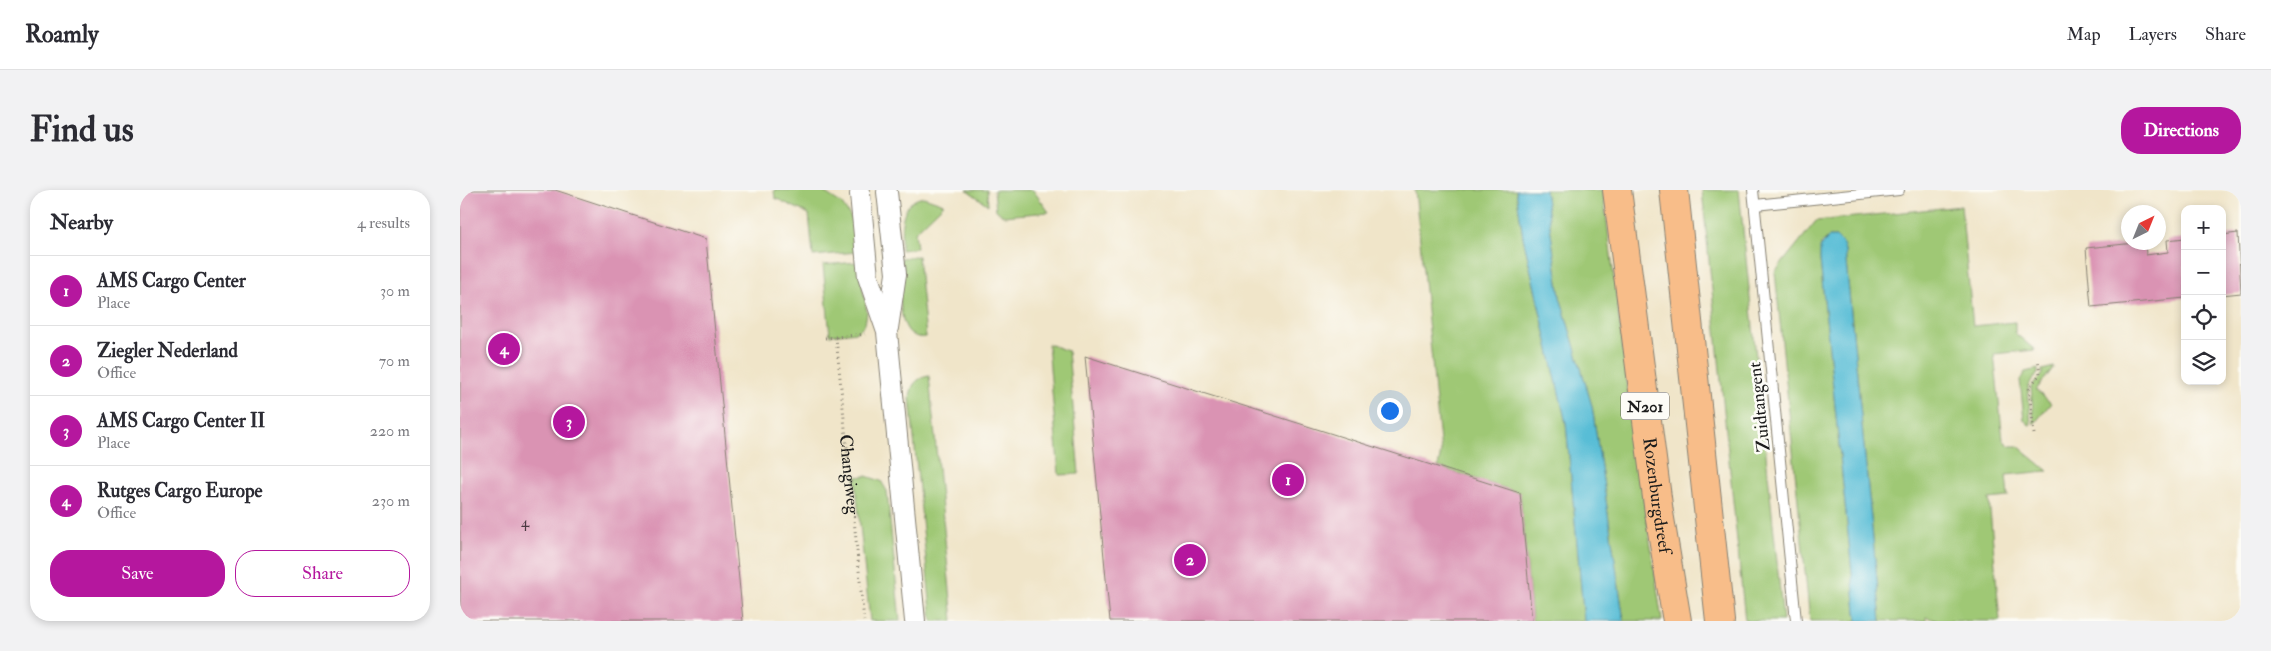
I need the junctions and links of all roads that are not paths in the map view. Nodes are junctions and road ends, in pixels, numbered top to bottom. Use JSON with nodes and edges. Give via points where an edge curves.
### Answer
{"nodes":[{"id":1,"x":1617,"y":190,"type":"edge"},
{"id":2,"x":1753,"y":190,"type":"edge"},
{"id":3,"x":1899,"y":190,"type":"edge"},
{"id":4,"x":890,"y":191,"type":"edge"},
{"id":5,"x":852,"y":192,"type":"edge"},
{"id":6,"x":1676,"y":197,"type":"edge"},
{"id":7,"x":1755,"y":205,"type":"junction"},
{"id":8,"x":887,"y":332,"type":"junction"},
{"id":9,"x":915,"y":621,"type":"edge"},
{"id":10,"x":1677,"y":621,"type":"edge"},
{"id":11,"x":1720,"y":621,"type":"edge"},
{"id":12,"x":1796,"y":621,"type":"edge"}],
"edges":[{"from":1,"to":10,"type":"highway","name":"Rozenburgdreef","number":"N201","via":[[1658,503]]},
{"from":2,"to":7,"type":"lane","name":"Zuidtangent"},
{"from":3,"to":7,"type":"lane"},
{"from":4,"to":5,"type":"street","via":[[874,195]]},
{"from":4,"to":8,"type":"street","via":[[896,274]]},
{"from":5,"to":8,"type":"street","via":[[868,277]]},
{"from":6,"to":11,"type":"highway","number":"N201"},
{"from":7,"to":12,"type":"lane","name":"Zuidtangent"},
{"from":8,"to":9,"type":"street"}]}
